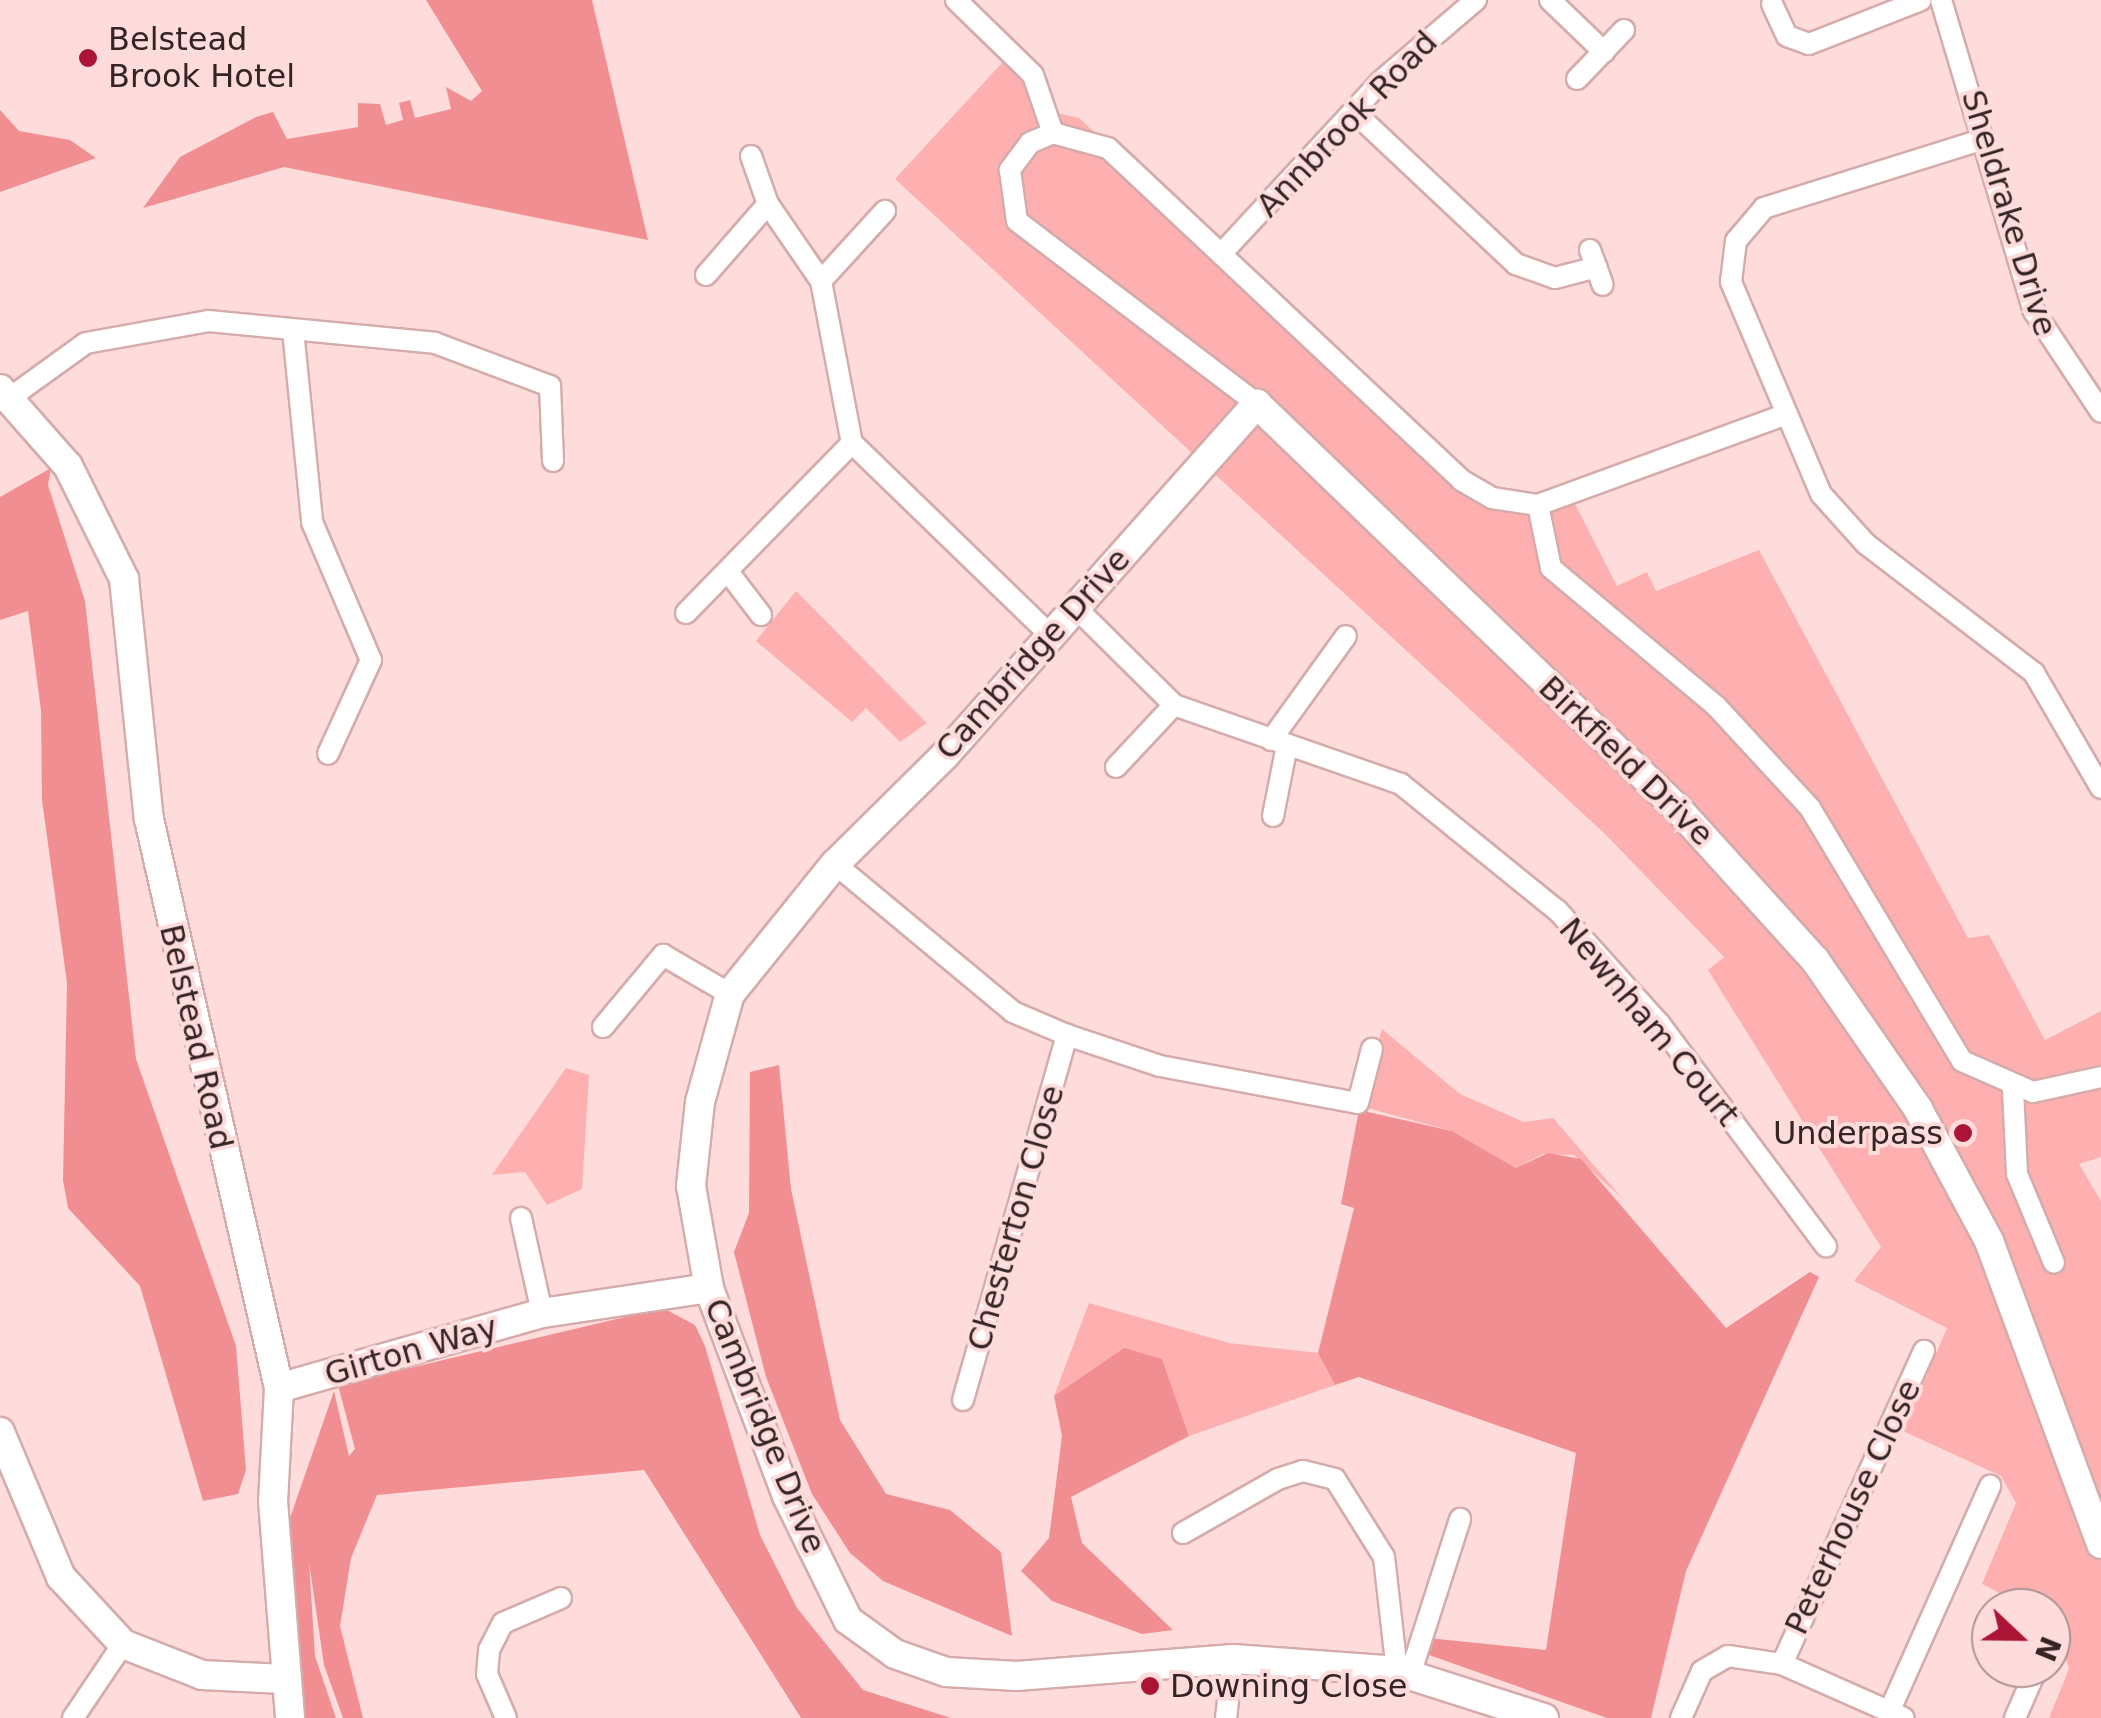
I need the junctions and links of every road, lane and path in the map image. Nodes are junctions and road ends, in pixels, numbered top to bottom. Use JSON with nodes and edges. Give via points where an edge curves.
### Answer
{"nodes":[{"id":1,"x":956,"y":0,"type":"edge"},
{"id":2,"x":1476,"y":0,"type":"edge"},
{"id":3,"x":1550,"y":0,"type":"edge"},
{"id":4,"x":1921,"y":0,"type":"edge"},
{"id":5,"x":1941,"y":0,"type":"edge"},
{"id":6,"x":1772,"y":4,"type":"dead end"},
{"id":7,"x":1624,"y":30,"type":"dead end"},
{"id":8,"x":1604,"y":52,"type":"junction"},
{"id":9,"x":1578,"y":80,"type":"dead end"},
{"id":10,"x":1353,"y":111,"type":"junction"},
{"id":11,"x":1052,"y":132,"type":"junction"},
{"id":12,"x":1984,"y":139,"type":"junction"},
{"id":13,"x":751,"y":156,"type":"dead end"},
{"id":14,"x":768,"y":204,"type":"junction"},
{"id":15,"x":885,"y":211,"type":"dead end"},
{"id":16,"x":1222,"y":253,"type":"junction"},
{"id":17,"x":1597,"y":267,"type":"dead end"},
{"id":18,"x":706,"y":275,"type":"dead end"},
{"id":19,"x":820,"y":281,"type":"junction"},
{"id":20,"x":293,"y":330,"type":"junction"},
{"id":21,"x":5,"y":393,"type":"edge"},
{"id":22,"x":1257,"y":404,"type":"junction"},
{"id":23,"x":2101,"y":412,"type":"edge"},
{"id":24,"x":1784,"y":415,"type":"junction"},
{"id":25,"x":852,"y":443,"type":"junction"},
{"id":26,"x":553,"y":462,"type":"dead end"},
{"id":27,"x":1538,"y":505,"type":"junction"},
{"id":28,"x":729,"y":573,"type":"junction"},
{"id":29,"x":1074,"y":606,"type":"junction"},
{"id":30,"x":686,"y":613,"type":"dead end"},
{"id":31,"x":761,"y":615,"type":"dead end"},
{"id":32,"x":1048,"y":634,"type":"junction"},
{"id":33,"x":1346,"y":636,"type":"dead end"},
{"id":34,"x":1174,"y":705,"type":"junction"},
{"id":35,"x":1279,"y":742,"type":"junction"},
{"id":36,"x":328,"y":754,"type":"dead end"},
{"id":37,"x":1116,"y":768,"type":"dead end"},
{"id":38,"x":2101,"y":788,"type":"edge"},
{"id":39,"x":1274,"y":816,"type":"dead end"},
{"id":40,"x":835,"y":864,"type":"junction"},
{"id":41,"x":730,"y":994,"type":"junction"},
{"id":42,"x":604,"y":1027,"type":"dead end"},
{"id":43,"x":1067,"y":1034,"type":"junction"},
{"id":44,"x":1372,"y":1049,"type":"dead end"},
{"id":45,"x":2101,"y":1077,"type":"edge"},
{"id":46,"x":2012,"y":1089,"type":"junction"},
{"id":47,"x":521,"y":1218,"type":"dead end"},
{"id":48,"x":1826,"y":1246,"type":"dead end"},
{"id":49,"x":2054,"y":1262,"type":"dead end"},
{"id":50,"x":709,"y":1288,"type":"junction"},
{"id":51,"x":542,"y":1313,"type":"junction"},
{"id":52,"x":1924,"y":1351,"type":"dead end"},
{"id":53,"x":279,"y":1388,"type":"junction"},
{"id":54,"x":963,"y":1400,"type":"dead end"},
{"id":55,"x":0,"y":1432,"type":"edge"},
{"id":56,"x":6,"y":1466,"type":"edge"},
{"id":57,"x":1990,"y":1486,"type":"dead end"},
{"id":58,"x":1460,"y":1519,"type":"dead end"},
{"id":59,"x":1183,"y":1533,"type":"dead end"},
{"id":60,"x":2101,"y":1544,"type":"edge"},
{"id":61,"x":561,"y":1598,"type":"dead end"},
{"id":62,"x":123,"y":1644,"type":"junction"},
{"id":63,"x":1233,"y":1659,"type":"junction"},
{"id":64,"x":1782,"y":1664,"type":"junction"},
{"id":65,"x":1404,"y":1673,"type":"junction"},
{"id":66,"x":284,"y":1679,"type":"junction"},
{"id":67,"x":2028,"y":1688,"type":"edge"},
{"id":68,"x":1896,"y":1715,"type":"edge"},
{"id":69,"x":73,"y":1718,"type":"edge"},
{"id":70,"x":290,"y":1718,"type":"edge"},
{"id":71,"x":506,"y":1718,"type":"edge"},
{"id":72,"x":1226,"y":1718,"type":"edge"},
{"id":73,"x":1544,"y":1718,"type":"edge"},
{"id":74,"x":1682,"y":1718,"type":"edge"},
{"id":75,"x":2015,"y":1718,"type":"edge"}],
"edges":[{"from":1,"to":11,"type":"street","via":[[1033,75]]},
{"from":2,"to":10,"type":"street","name":"Annbrook Road"},
{"from":3,"to":8,"type":"street"},
{"from":4,"to":6,"type":"street","via":[[1804,44],[1787,36]]},
{"from":5,"to":12,"type":"street","name":"Sheldrake Drive"},
{"from":7,"to":8,"type":"street"},
{"from":8,"to":9,"type":"street"},
{"from":10,"to":16,"type":"street","name":"Annbrook Road"},
{"from":10,"to":17,"type":"street","via":[[1516,264],[1555,278]]},
{"from":11,"to":16,"type":"street","via":[[1108,148]]},
{"from":11,"to":22,"type":"street","name":"Birkfield Drive","via":[[1030,143],[1010,170],[1017,221]]},
{"from":12,"to":23,"type":"street","name":"Sheldrake Drive","via":[[2042,330]]},
{"from":12,"to":24,"type":"street","via":[[1770,204],[1747,222],[1730,282]]},
{"from":13,"to":14,"type":"street"},
{"from":14,"to":18,"type":"street"},
{"from":14,"to":19,"type":"street"},
{"from":15,"to":19,"type":"street"},
{"from":16,"to":27,"type":"street","via":[[1461,480],[1492,498]]},
{"from":19,"to":25,"type":"street"},
{"from":20,"to":21,"type":"street","via":[[208,321],[136,331],[86,344]]},
{"from":20,"to":26,"type":"street","via":[[436,342],[550,386]]},
{"from":20,"to":36,"type":"street","via":[[312,522],[372,660]]},
{"from":21,"to":53,"type":"street","name":"Belstead Road","via":[[68,466],[124,579],[149,819]]},
{"from":22,"to":29,"type":"street","name":"Cambridge Drive"},
{"from":22,"to":60,"type":"street","name":"Birkfield Drive","via":[[1678,809],[1815,960],[1925,1120],[1989,1241]]},
{"from":24,"to":27,"type":"street"},
{"from":24,"to":38,"type":"street","via":[[1832,508],[2034,673]]},
{"from":25,"to":28,"type":"street"},
{"from":25,"to":32,"type":"street"},
{"from":27,"to":46,"type":"street","via":[[1550,568],[1763,752],[1837,847],[1941,1036],[1974,1071]]},
{"from":28,"to":30,"type":"street"},
{"from":28,"to":31,"type":"street"},
{"from":29,"to":32,"type":"street","name":"Cambridge Drive"},
{"from":29,"to":34,"type":"street","name":"Newnham Court"},
{"from":32,"to":40,"type":"street","name":"Cambridge Drive"},
{"from":33,"to":35,"type":"street"},
{"from":34,"to":35,"type":"street","name":"Newnham Court"},
{"from":34,"to":37,"type":"street"},
{"from":35,"to":39,"type":"street"},
{"from":35,"to":48,"type":"street","name":"Newnham Court","via":[[1401,784],[1558,911],[1659,1023]]},
{"from":40,"to":41,"type":"street","name":"Cambridge Drive"},
{"from":40,"to":43,"type":"street","via":[[1013,1012]]},
{"from":41,"to":42,"type":"street","via":[[662,955]]},
{"from":41,"to":50,"type":"street","name":"Cambridge Drive","via":[[700,1102],[692,1186]]},
{"from":43,"to":44,"type":"street","via":[[1160,1066],[1358,1103]]},
{"from":43,"to":54,"type":"street","name":"Chesterton Close"},
{"from":45,"to":46,"type":"street","via":[[2051,1092]]},
{"from":46,"to":49,"type":"street","via":[[2014,1162]]},
{"from":47,"to":51,"type":"street","name":"Girton Way"},
{"from":50,"to":51,"type":"street","name":"Girton Way"},
{"from":50,"to":63,"type":"street","name":"Cambridge Drive","via":[[786,1496],[848,1620],[895,1654],[946,1672],[1017,1676]]},
{"from":51,"to":53,"type":"street","name":"Girton Way"},
{"from":52,"to":64,"type":"street","name":"Peterhouse Close"},
{"from":53,"to":66,"type":"street","name":"Belstead Road","via":[[273,1501]]},
{"from":55,"to":56,"type":"street"},
{"from":56,"to":62,"type":"street","via":[[61,1577]]},
{"from":57,"to":68,"type":"street","name":"Peterhouse Close"},
{"from":58,"to":65,"type":"street"},
{"from":59,"to":65,"type":"street","via":[[1278,1478],[1323,1471],[1335,1478],[1384,1557]]},
{"from":61,"to":71,"type":"street","via":[[503,1623],[489,1650],[488,1674]]},
{"from":62,"to":66,"type":"street","via":[[202,1675]]},
{"from":62,"to":69,"type":"street"},
{"from":63,"to":65,"type":"street","name":"Cambridge Drive"},
{"from":63,"to":72,"type":"street"},
{"from":64,"to":68,"type":"street","name":"Peterhouse Close"},
{"from":64,"to":74,"type":"street","name":"Peterhouse Close","via":[[1728,1656],[1702,1671]]},
{"from":65,"to":73,"type":"street","name":"Cambridge Drive"},
{"from":66,"to":70,"type":"street","name":"Belstead Road"},
{"from":67,"to":75,"type":"street"}]}
